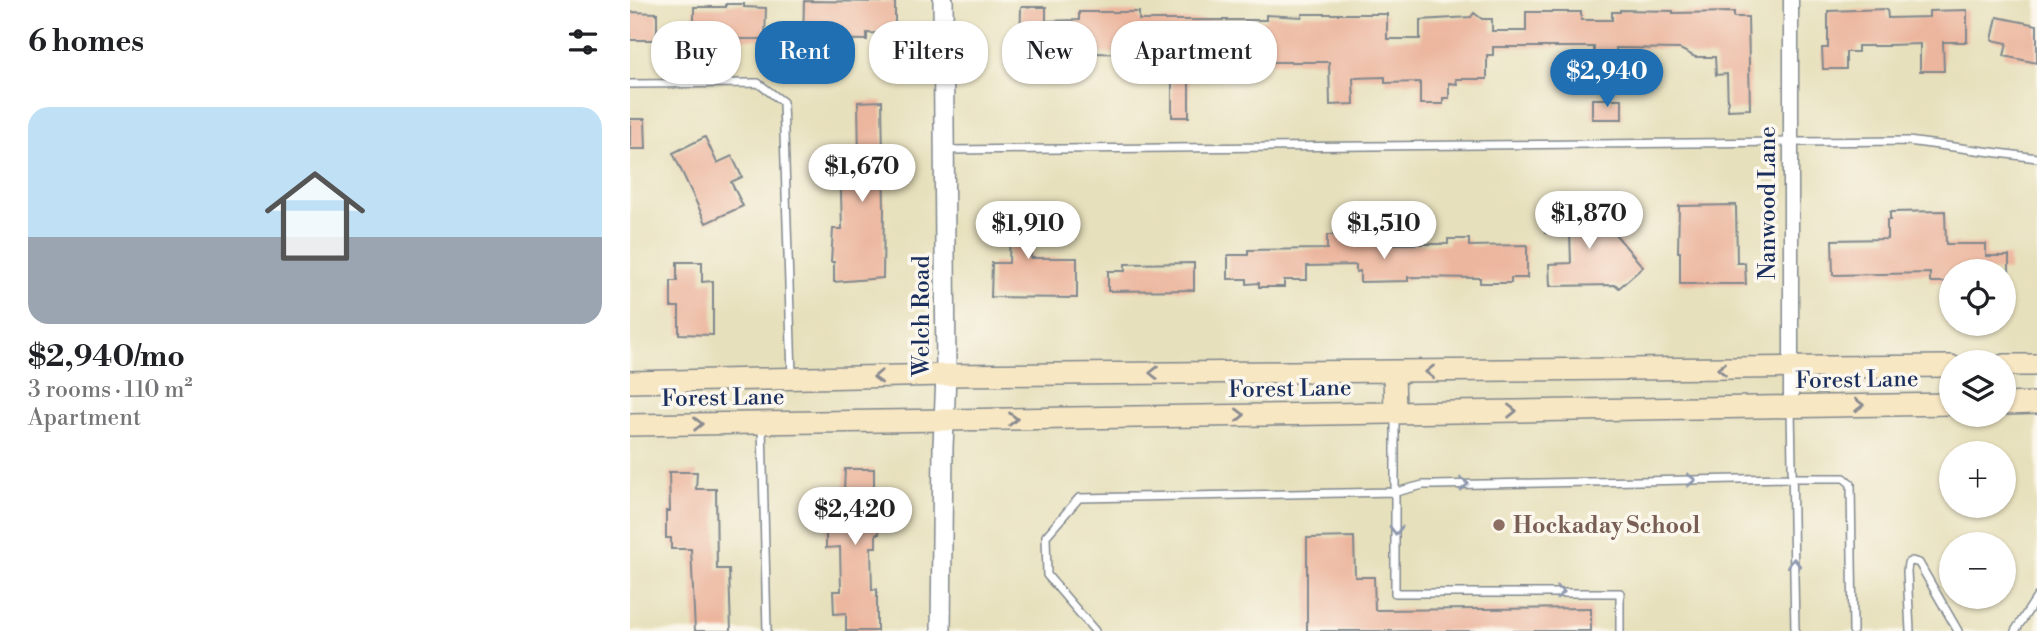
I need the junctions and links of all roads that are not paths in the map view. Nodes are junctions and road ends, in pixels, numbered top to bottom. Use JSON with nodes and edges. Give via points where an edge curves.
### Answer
{"nodes":[{"id":1,"x":943,"y":0,"type":"edge"},
{"id":2,"x":1791,"y":0,"type":"edge"},
{"id":3,"x":630,"y":84,"type":"edge"},
{"id":4,"x":1790,"y":141,"type":"junction"},
{"id":5,"x":944,"y":150,"type":"junction"},
{"id":6,"x":2037,"y":158,"type":"edge"},
{"id":7,"x":2016,"y":365,"type":"edge"},
{"id":8,"x":2037,"y":365,"type":"edge"},
{"id":9,"x":1939,"y":366,"type":"edge"},
{"id":10,"x":1790,"y":369,"type":"junction"},
{"id":11,"x":1394,"y":372,"type":"junction"},
{"id":12,"x":946,"y":375,"type":"junction"},
{"id":13,"x":792,"y":379,"type":"junction"},
{"id":14,"x":630,"y":382,"type":"edge"},
{"id":15,"x":2037,"y":403,"type":"edge"},
{"id":16,"x":1939,"y":404,"type":"edge"},
{"id":17,"x":2016,"y":404,"type":"edge"},
{"id":18,"x":1791,"y":406,"type":"junction"},
{"id":19,"x":1395,"y":413,"type":"junction"},
{"id":20,"x":944,"y":421,"type":"junction"},
{"id":21,"x":762,"y":422,"type":"junction"},
{"id":22,"x":630,"y":425,"type":"edge"},
{"id":23,"x":1792,"y":478,"type":"junction"},
{"id":24,"x":1396,"y":492,"type":"junction"},
{"id":25,"x":2037,"y":597,"type":"edge"},
{"id":26,"x":767,"y":631,"type":"edge"},
{"id":27,"x":941,"y":631,"type":"edge"},
{"id":28,"x":1095,"y":631,"type":"edge"},
{"id":29,"x":1620,"y":631,"type":"edge"},
{"id":30,"x":1795,"y":631,"type":"edge"},
{"id":31,"x":1853,"y":631,"type":"edge"},
{"id":32,"x":1910,"y":631,"type":"edge"},
{"id":33,"x":1958,"y":631,"type":"edge"},
{"id":34,"x":2015,"y":631,"type":"edge"}],
"edges":[{"from":1,"to":5,"type":"street","name":"Welch Road"},
{"from":2,"to":4,"type":"street","name":"Nanwood Lane"},
{"from":3,"to":13,"type":"lane","via":[[758,83],[783,102]]},
{"from":4,"to":5,"type":"lane"},
{"from":4,"to":6,"type":"lane","via":[[1908,141]]},
{"from":4,"to":10,"type":"street","name":"Nanwood Lane"},
{"from":5,"to":12,"type":"street","name":"Welch Road"},
{"from":7,"to":8,"type":"main road"},
{"from":9,"to":10,"type":"main road","name":"Forest Lane"},
{"from":10,"to":11,"type":"main road","name":"Forest Lane","one_way":true},
{"from":10,"to":18,"type":"street","name":"Nanwood Lane"},
{"from":11,"to":12,"type":"main road","name":"Forest Lane","one_way":true},
{"from":11,"to":19,"type":"main road"},
{"from":12,"to":13,"type":"main road","name":"Forest Lane","one_way":true},
{"from":12,"to":20,"type":"street","name":"Welch Road"},
{"from":13,"to":14,"type":"main road","name":"Forest Lane"},
{"from":15,"to":17,"type":"main road"},
{"from":18,"to":16,"type":"main road","name":"Forest Lane","one_way":true},
{"from":19,"to":18,"type":"main road","name":"Forest Lane","one_way":true},
{"from":18,"to":23,"type":"lane"},
{"from":20,"to":19,"type":"main road","name":"Forest Lane","one_way":true},
{"from":19,"to":24,"type":"lane"},
{"from":20,"to":21,"type":"main road","name":"Forest Lane"},
{"from":20,"to":27,"type":"street","name":"Welch Road"},
{"from":22,"to":21,"type":"main road","name":"Forest Lane","one_way":true},
{"from":21,"to":26,"type":"lane"},
{"from":24,"to":23,"type":"lane","one_way":true,"via":[[1423,485]]},
{"from":30,"to":23,"type":"lane","one_way":true},
{"from":23,"to":31,"type":"lane","via":[[1844,478],[1851,484]]},
{"from":24,"to":28,"type":"lane","via":[[1079,498],[1046,536],[1047,575]]},
{"from":24,"to":29,"type":"lane","one_way":true,"via":[[1395,593],[1620,593]]},
{"from":25,"to":34,"type":"lane"},
{"from":32,"to":33,"type":"lane","via":[[1907,571],[1913,561],[1919,563]]}]}
